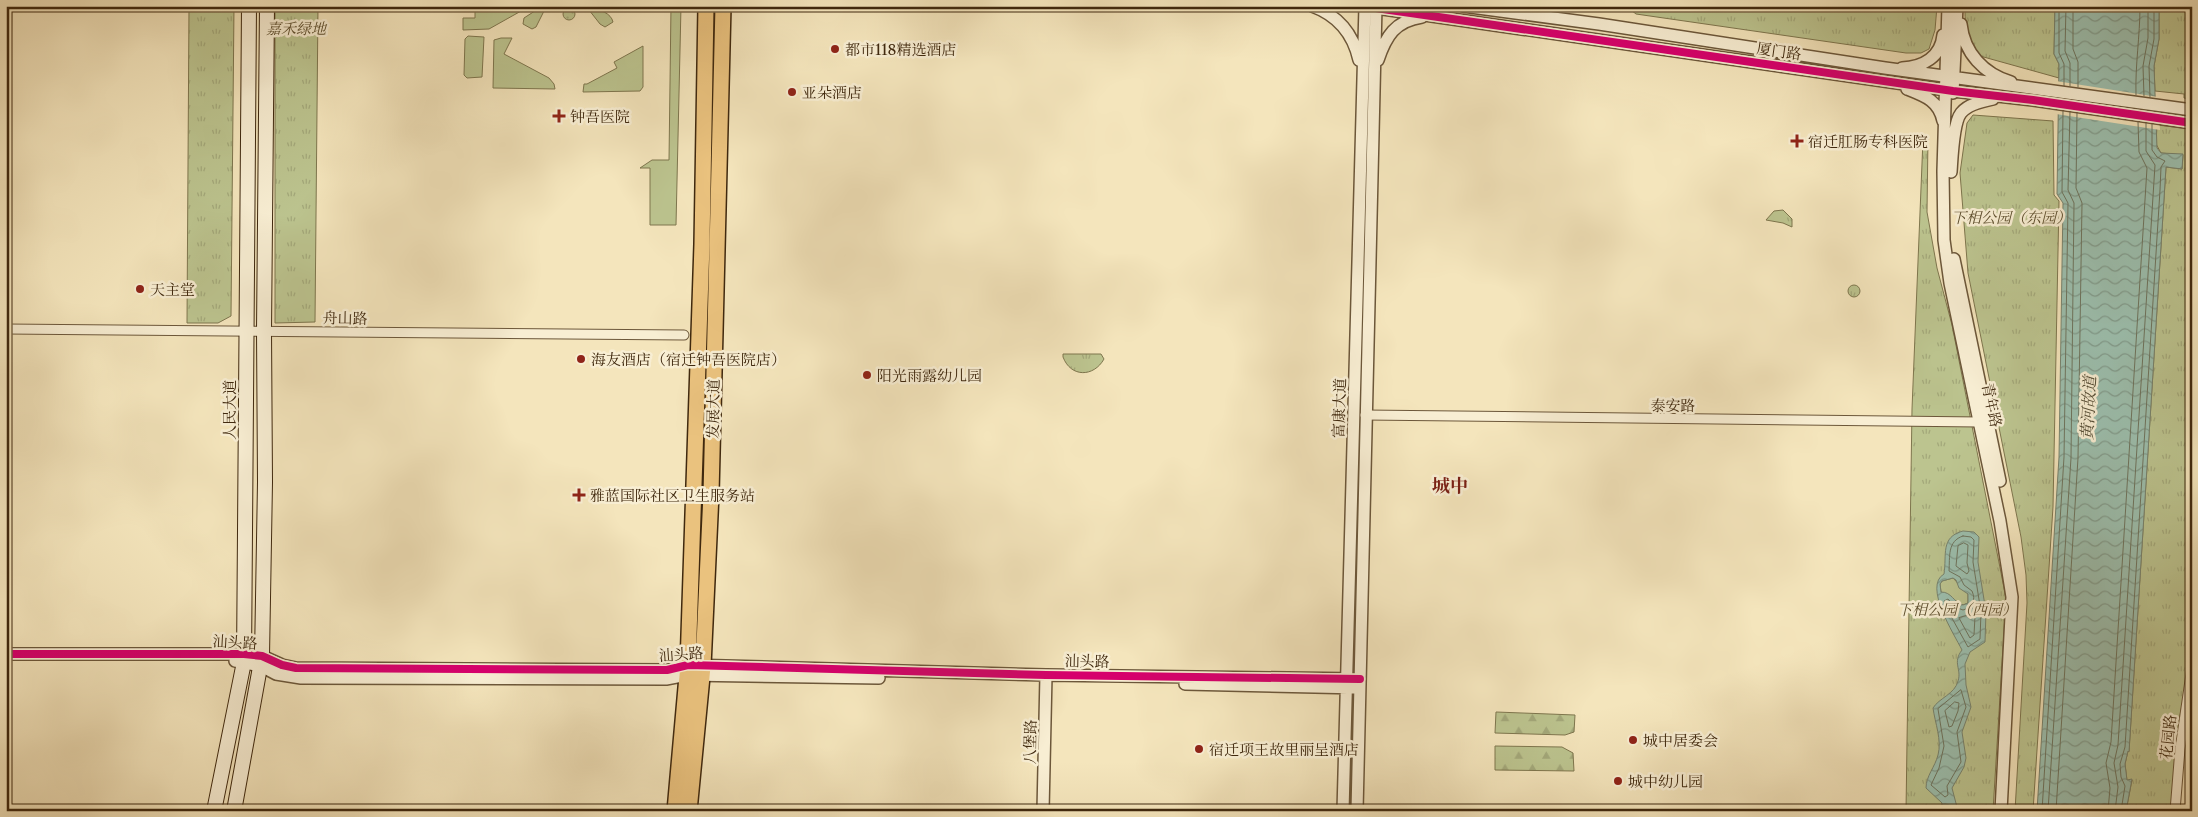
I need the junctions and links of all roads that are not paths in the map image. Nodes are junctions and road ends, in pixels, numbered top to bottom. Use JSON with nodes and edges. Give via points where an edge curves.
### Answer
{"nodes":[{"id":1,"x":706,"y":6,"type":"edge"},
{"id":2,"x":723,"y":6,"type":"edge"},
{"id":3,"x":1312,"y":6,"type":"edge"},
{"id":4,"x":1463,"y":6,"type":"edge"},
{"id":5,"x":1947,"y":6,"type":"edge"},
{"id":6,"x":1959,"y":6,"type":"edge"},
{"id":7,"x":1369,"y":7,"type":"edge"},
{"id":8,"x":248,"y":9,"type":"edge"},
{"id":9,"x":268,"y":10,"type":"edge"},
{"id":10,"x":1432,"y":16,"type":"junction"},
{"id":11,"x":1885,"y":68,"type":"junction"},
{"id":12,"x":1369,"y":78,"type":"junction"},
{"id":13,"x":1951,"y":78,"type":"junction"},
{"id":14,"x":1885,"y":80,"type":"junction"},
{"id":15,"x":2035,"y":87,"type":"junction"},
{"id":16,"x":1950,"y":91,"type":"junction"},
{"id":17,"x":2008,"y":97,"type":"junction"},
{"id":18,"x":2184,"y":113,"type":"edge"},
{"id":19,"x":2192,"y":123,"type":"edge"},
{"id":20,"x":1947,"y":171,"type":"junction"},
{"id":21,"x":6,"y":329,"type":"edge"},
{"id":22,"x":246,"y":331,"type":"junction"},
{"id":23,"x":264,"y":331,"type":"junction"},
{"id":24,"x":684,"y":335,"type":"dead end"},
{"id":25,"x":1365,"y":415,"type":"junction"},
{"id":26,"x":1980,"y":422,"type":"junction"},
{"id":27,"x":6,"y":654,"type":"edge"},
{"id":28,"x":244,"y":658,"type":"junction"},
{"id":29,"x":6,"y":661,"type":"edge"},
{"id":30,"x":262,"y":661,"type":"junction"},
{"id":31,"x":2192,"y":667,"type":"edge"},
{"id":32,"x":695,"y":670,"type":"junction"},
{"id":33,"x":1046,"y":678,"type":"junction"},
{"id":34,"x":1346,"y":683,"type":"junction"},
{"id":35,"x":1360,"y":683,"type":"junction"},
{"id":36,"x":214,"y":811,"type":"edge"},
{"id":37,"x":234,"y":811,"type":"edge"},
{"id":38,"x":675,"y":811,"type":"edge"},
{"id":39,"x":689,"y":811,"type":"edge"},
{"id":40,"x":1043,"y":811,"type":"edge"},
{"id":41,"x":1343,"y":811,"type":"edge"},
{"id":42,"x":1357,"y":811,"type":"edge"},
{"id":43,"x":2001,"y":811,"type":"edge"},
{"id":44,"x":2006,"y":811,"type":"edge"},
{"id":45,"x":2175,"y":811,"type":"edge"}],
"edges":[{"from":1,"to":32,"type":"main road","name":"发展大道"},
{"from":2,"to":32,"type":"main road","name":"发展大道","via":[[710,494]]},
{"from":3,"to":12,"type":"street","via":[[1343,25]]},
{"from":4,"to":11,"type":"street","name":"厦门路"},
{"from":5,"to":11,"type":"street","via":[[1943,42],[1934,58],[1908,67]]},
{"from":5,"to":13,"type":"street","name":"青年路"},
{"from":6,"to":13,"type":"street","name":"青年路"},
{"from":6,"to":15,"type":"street","via":[[1962,34],[1977,62],[2008,81]]},
{"from":7,"to":10,"type":"street","name":"厦门路"},
{"from":7,"to":12,"type":"street","name":"富康大道"},
{"from":8,"to":22,"type":"main road","name":"人民大道"},
{"from":9,"to":23,"type":"main road"},
{"from":10,"to":12,"type":"street","via":[[1410,19],[1390,34]]},
{"from":10,"to":14,"type":"street","name":"厦门路"},
{"from":11,"to":13,"type":"street","name":"厦门路"},
{"from":12,"to":25,"type":"street","name":"富康大道"},
{"from":12,"to":34,"type":"street","name":"富康大道"},
{"from":13,"to":15,"type":"street","name":"厦门路"},
{"from":13,"to":16,"type":"street","name":"青年路"},
{"from":14,"to":16,"type":"street","name":"厦门路"},
{"from":14,"to":20,"type":"street","via":[[1924,95],[1939,108]]},
{"from":15,"to":18,"type":"street","name":"厦门路"},
{"from":16,"to":17,"type":"street","name":"厦门路"},
{"from":16,"to":20,"type":"street","name":"青年路"},
{"from":17,"to":18,"type":"street","name":"厦门路"},
{"from":17,"to":20,"type":"street","via":[[1976,103],[1960,114]]},
{"from":18,"to":19,"type":"street","name":"厦门路"},
{"from":20,"to":26,"type":"street","name":"青年路","via":[[1943,214],[1946,253]]},
{"from":20,"to":44,"type":"street","name":"青年路","via":[[1953,254],[1992,436],[2016,575]]},
{"from":21,"to":22,"type":"street","name":"舟山路"},
{"from":22,"to":23,"type":"street","name":"舟山路"},
{"from":22,"to":28,"type":"main road","name":"人民大道"},
{"from":23,"to":24,"type":"street","name":"舟山路"},
{"from":23,"to":30,"type":"main road"},
{"from":25,"to":26,"type":"street","name":"泰安路"},
{"from":25,"to":35,"type":"street","name":"富康大道"},
{"from":26,"to":43,"type":"street","name":"青年路","via":[[2008,561],[2012,597]]},
{"from":27,"to":28,"type":"street","name":"汕头路"},
{"from":28,"to":29,"type":"street","name":"汕头路"},
{"from":28,"to":30,"type":"street","name":"汕头路"},
{"from":28,"to":36,"type":"main road","name":"人民大道"},
{"from":30,"to":32,"type":"street","name":"汕头路","via":[[296,668]]},
{"from":30,"to":37,"type":"main road"},
{"from":31,"to":45,"type":"street","name":"花园路"},
{"from":32,"to":33,"type":"street","name":"汕头路"},
{"from":32,"to":38,"type":"main road","name":"发展大道"},
{"from":32,"to":39,"type":"main road","name":"发展大道"},
{"from":33,"to":34,"type":"street","name":"汕头路"},
{"from":33,"to":40,"type":"street","name":"八堡路"},
{"from":34,"to":35,"type":"street","name":"汕头路"},
{"from":34,"to":41,"type":"street","name":"富康大道"},
{"from":35,"to":42,"type":"street","name":"富康大道"}]}
